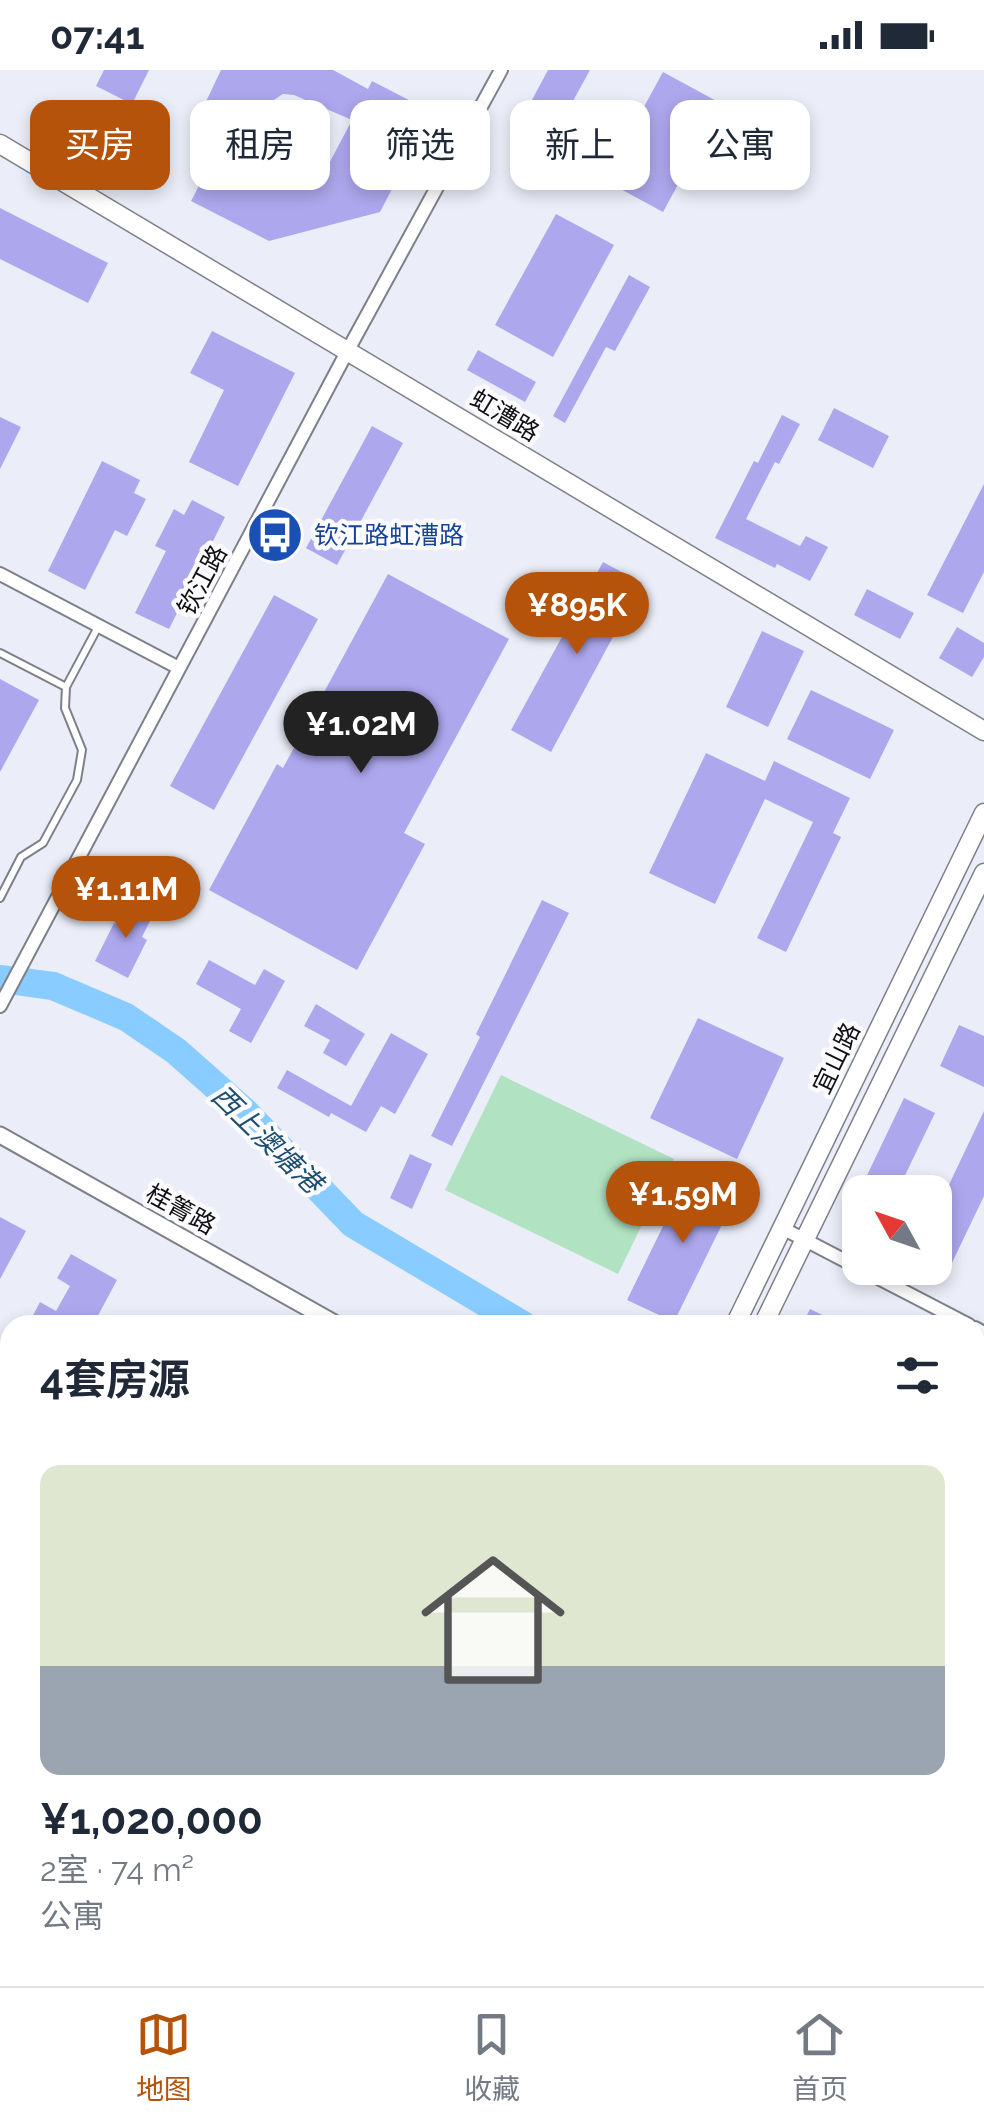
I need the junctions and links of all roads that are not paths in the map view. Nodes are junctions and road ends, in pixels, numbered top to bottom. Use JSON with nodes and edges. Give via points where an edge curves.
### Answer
{"nodes":[{"id":1,"x":501,"y":70,"type":"edge"},
{"id":2,"x":0,"y":144,"type":"edge"},
{"id":3,"x":348,"y":350,"type":"junction"},
{"id":4,"x":0,"y":574,"type":"edge"},
{"id":5,"x":99,"y":626,"type":"junction"},
{"id":6,"x":0,"y":653,"type":"edge"},
{"id":7,"x":179,"y":668,"type":"junction"},
{"id":8,"x":66,"y":688,"type":"junction"},
{"id":9,"x":984,"y":732,"type":"edge"},
{"id":10,"x":984,"y":813,"type":"edge"},
{"id":11,"x":984,"y":873,"type":"edge"},
{"id":12,"x":0,"y":898,"type":"edge"},
{"id":13,"x":0,"y":1006,"type":"edge"},
{"id":14,"x":0,"y":1135,"type":"edge"},
{"id":15,"x":782,"y":1228,"type":"junction"},
{"id":16,"x":804,"y":1238,"type":"junction"},
{"id":17,"x":320,"y":1315,"type":"edge"},
{"id":18,"x":739,"y":1315,"type":"edge"},
{"id":19,"x":768,"y":1315,"type":"edge"},
{"id":20,"x":951,"y":1315,"type":"edge"}],
"edges":[{"from":1,"to":3,"type":"street","name":"钦江路"},
{"from":2,"to":3,"type":"main road","name":"虹漕路"},
{"from":3,"to":7,"type":"street","name":"钦江路"},
{"from":3,"to":9,"type":"main road","name":"虹漕路"},
{"from":4,"to":5,"type":"street"},
{"from":5,"to":7,"type":"street"},
{"from":5,"to":8,"type":"lane"},
{"from":6,"to":8,"type":"lane"},
{"from":7,"to":13,"type":"street","name":"钦江路"},
{"from":8,"to":12,"type":"lane","via":[[70,726],[82,750],[78,780],[43,843],[21,857]]},
{"from":10,"to":15,"type":"main road","name":"宜山路"},
{"from":11,"to":16,"type":"main road","name":"宜山路"},
{"from":14,"to":17,"type":"street","name":"桂箐路"},
{"from":15,"to":16,"type":"street"},
{"from":15,"to":18,"type":"main road","name":"宜山路"},
{"from":16,"to":19,"type":"main road","name":"宜山路"},
{"from":16,"to":20,"type":"street"}]}
